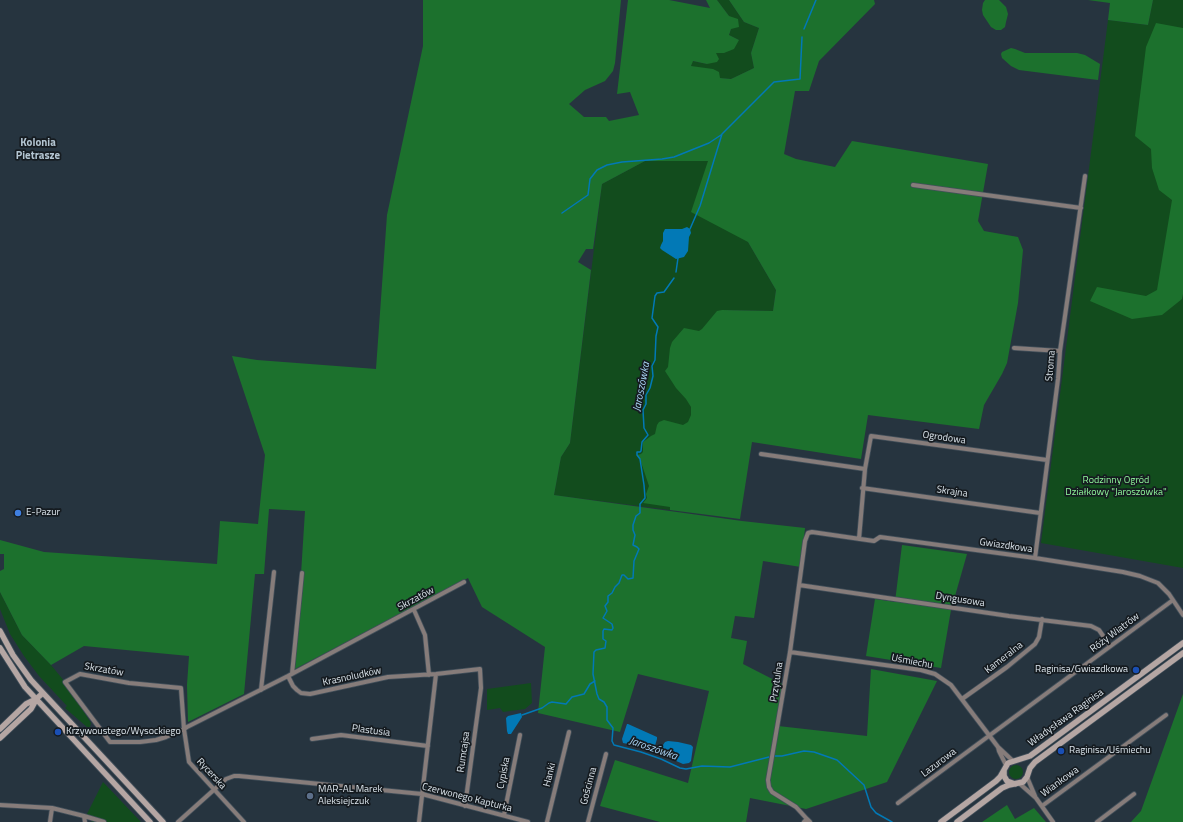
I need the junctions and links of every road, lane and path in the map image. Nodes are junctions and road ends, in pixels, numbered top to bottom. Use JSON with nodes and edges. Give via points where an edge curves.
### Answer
{"nodes":[{"id":1,"x":1085,"y":176,"type":"dead end"},
{"id":2,"x":913,"y":185,"type":"dead end"},
{"id":3,"x":1081,"y":208,"type":"junction"},
{"id":4,"x":1014,"y":348,"type":"dead end"},
{"id":5,"x":1060,"y":351,"type":"junction"},
{"id":6,"x":761,"y":454,"type":"dead end"},
{"id":7,"x":1047,"y":460,"type":"junction"},
{"id":8,"x":865,"y":469,"type":"junction"},
{"id":9,"x":862,"y":488,"type":"junction"},
{"id":10,"x":1040,"y":513,"type":"junction"},
{"id":11,"x":812,"y":532,"type":"joint"},
{"id":12,"x":859,"y":539,"type":"junction"},
{"id":13,"x":1035,"y":558,"type":"junction"},
{"id":14,"x":274,"y":572,"type":"dead end"},
{"id":15,"x":302,"y":573,"type":"dead end"},
{"id":16,"x":464,"y":582,"type":"dead end"},
{"id":17,"x":799,"y":585,"type":"junction"},
{"id":18,"x":1173,"y":600,"type":"junction"},
{"id":19,"x":414,"y":610,"type":"junction"},
{"id":20,"x":1183,"y":615,"type":"edge"},
{"id":21,"x":1042,"y":619,"type":"junction"},
{"id":22,"x":0,"y":631,"type":"edge"},
{"id":23,"x":1183,"y":642,"type":"edge"},
{"id":24,"x":1110,"y":646,"type":"junction"},
{"id":25,"x":0,"y":648,"type":"edge"},
{"id":26,"x":790,"y":652,"type":"junction"},
{"id":27,"x":1183,"y":653,"type":"edge"},
{"id":28,"x":480,"y":669,"type":"joint"},
{"id":29,"x":436,"y":674,"type":"junction"},
{"id":30,"x":290,"y":675,"type":"junction"},
{"id":31,"x":429,"y":675,"type":"junction"},
{"id":32,"x":261,"y":690,"type":"junction"},
{"id":33,"x":43,"y":693,"type":"junction"},
{"id":34,"x":962,"y":699,"type":"junction"},
{"id":35,"x":36,"y":700,"type":"junction"},
{"id":36,"x":1166,"y":715,"type":"dead end"},
{"id":37,"x":184,"y":728,"type":"junction"},
{"id":38,"x":0,"y":729,"type":"edge"},
{"id":39,"x":569,"y":732,"type":"dead end"},
{"id":40,"x":520,"y":735,"type":"dead end"},
{"id":41,"x":989,"y":735,"type":"junction"},
{"id":42,"x":0,"y":738,"type":"edge"},
{"id":43,"x":312,"y":739,"type":"dead end"},
{"id":44,"x":428,"y":746,"type":"junction"},
{"id":45,"x":998,"y":747,"type":"junction"},
{"id":46,"x":606,"y":754,"type":"dead end"},
{"id":47,"x":1015,"y":761,"type":"junction"},
{"id":48,"x":1005,"y":768,"type":"junction"},
{"id":49,"x":1027,"y":775,"type":"junction"},
{"id":50,"x":1017,"y":784,"type":"junction"},
{"id":51,"x":214,"y":789,"type":"junction"},
{"id":52,"x":422,"y":794,"type":"junction"},
{"id":53,"x":1134,"y":794,"type":"dead end"},
{"id":54,"x":1036,"y":798,"type":"junction"},
{"id":55,"x":898,"y":803,"type":"dead end"},
{"id":56,"x":0,"y":805,"type":"edge"},
{"id":57,"x":465,"y":806,"type":"junction"},
{"id":58,"x":1042,"y":806,"type":"junction"},
{"id":59,"x":52,"y":808,"type":"junction"},
{"id":60,"x":504,"y":815,"type":"junction"},
{"id":61,"x":84,"y":816,"type":"junction"},
{"id":62,"x":807,"y":821,"type":"edge"},
{"id":63,"x":50,"y":822,"type":"edge"},
{"id":64,"x":85,"y":822,"type":"edge"},
{"id":65,"x":104,"y":822,"type":"edge"},
{"id":66,"x":150,"y":822,"type":"edge"},
{"id":67,"x":163,"y":822,"type":"edge"},
{"id":68,"x":178,"y":822,"type":"edge"},
{"id":69,"x":244,"y":822,"type":"edge"},
{"id":70,"x":419,"y":822,"type":"edge"},
{"id":71,"x":528,"y":822,"type":"edge"},
{"id":72,"x":547,"y":822,"type":"edge"},
{"id":73,"x":588,"y":822,"type":"edge"},
{"id":74,"x":942,"y":822,"type":"edge"},
{"id":75,"x":957,"y":822,"type":"edge"},
{"id":76,"x":1053,"y":822,"type":"edge"},
{"id":77,"x":1097,"y":822,"type":"edge"}],
"edges":[{"from":1,"to":3,"type":"street","name":"Stroma"},
{"from":2,"to":3,"type":"street"},
{"from":3,"to":5,"type":"street","name":"Stroma"},
{"from":4,"to":5,"type":"street"},
{"from":5,"to":7,"type":"street","name":"Stroma"},
{"from":6,"to":8,"type":"street"},
{"from":7,"to":8,"type":"street","name":"Ogrodowa","via":[[871,436]]},
{"from":7,"to":10,"type":"street","name":"Stroma"},
{"from":8,"to":9,"type":"street","name":"Ogrodowa"},
{"from":9,"to":10,"type":"street","name":"Skrajna"},
{"from":9,"to":12,"type":"street","name":"Ogrodowa"},
{"from":10,"to":13,"type":"street","name":"Stroma"},
{"from":11,"to":12,"type":"street","name":"Gwiazdkowa"},
{"from":11,"to":17,"type":"street","name":"Przytulna","via":[[805,537]]},
{"from":12,"to":13,"type":"street","name":"Gwiazdkowa","via":[[874,541],[880,537]]},
{"from":13,"to":18,"type":"street","name":"Gwiazdkowa","via":[[1140,576],[1158,583]]},
{"from":14,"to":32,"type":"street"},
{"from":15,"to":30,"type":"street"},
{"from":16,"to":19,"type":"street","name":"Skrzatów"},
{"from":17,"to":21,"type":"street","name":"Dyngusowa"},
{"from":17,"to":26,"type":"street","name":"Przytulna"},
{"from":18,"to":20,"type":"street","name":"Gwiazdkowa"},
{"from":18,"to":24,"type":"street","name":"Róży Wiatrów"},
{"from":19,"to":30,"type":"street","name":"Skrzatów"},
{"from":19,"to":31,"type":"street","via":[[425,635]]},
{"from":21,"to":24,"type":"street","name":"Dyngusowa","via":[[1091,626],[1099,630]]},
{"from":21,"to":34,"type":"street","name":"Kameralna","via":[[1035,644]]},
{"from":22,"to":33,"type":"main road","via":[[21,667]]},
{"from":23,"to":47,"type":"main road","name":"Władysława Raginisa","via":[[1030,756]]},
{"from":24,"to":41,"type":"street","name":"Róży Wiatrów"},
{"from":25,"to":35,"type":"main road","via":[[14,672]]},
{"from":26,"to":34,"type":"street","name":"Uśmiechu","via":[[928,671],[948,682]]},
{"from":26,"to":62,"type":"street","name":"Przytulna","via":[[768,783],[772,792],[796,807]]},
{"from":27,"to":49,"type":"main road","name":"Władysława Raginisa","via":[[1056,745],[1032,764]]},
{"from":28,"to":29,"type":"street","name":"Krasnoludków"},
{"from":28,"to":57,"type":"street","name":"Rumcajsa","via":[[481,688]]},
{"from":29,"to":31,"type":"street","name":"Krasnoludków"},
{"from":29,"to":44,"type":"street"},
{"from":30,"to":31,"type":"street","name":"Krasnoludków","via":[[297,690],[310,694],[388,677]]},
{"from":30,"to":32,"type":"street","name":"Skrzatów"},
{"from":32,"to":37,"type":"street","name":"Skrzatów"},
{"from":33,"to":35,"type":"main road"},
{"from":33,"to":67,"type":"main road"},
{"from":34,"to":41,"type":"street","name":"Uśmiechu"},
{"from":35,"to":38,"type":"main road","via":[[26,704]]},
{"from":35,"to":42,"type":"main road","via":[[31,709]]},
{"from":35,"to":66,"type":"main road"},
{"from":36,"to":58,"type":"street","name":"Wiankowa"},
{"from":37,"to":37,"type":"street","name":"Skrzatów","via":[[181,688],[129,683],[80,674],[65,682],[110,742],[156,740]]},
{"from":37,"to":51,"type":"street","name":"Rycerska","via":[[189,762]]},
{"from":39,"to":72,"type":"street","name":"Hanki"},
{"from":40,"to":60,"type":"street","name":"Cypiska"},
{"from":41,"to":45,"type":"street","name":"Uśmiechu"},
{"from":41,"to":55,"type":"street","name":"Lazurowa"},
{"from":43,"to":44,"type":"street","name":"Plastusia","via":[[340,735]]},
{"from":44,"to":52,"type":"street"},
{"from":45,"to":47,"type":"street","name":"Uśmiechu"},
{"from":45,"to":48,"type":"street","name":"Uśmiechu"},
{"from":46,"to":73,"type":"street","name":"Gościnna"},
{"from":47,"to":48,"type":"main road"},
{"from":47,"to":49,"type":"main road","via":[[1024,763]]},
{"from":48,"to":50,"type":"main road","via":[[1006,778],[1009,782]]},
{"from":48,"to":74,"type":"main road","via":[[996,780]]},
{"from":49,"to":50,"type":"main road"},
{"from":49,"to":54,"type":"street"},
{"from":50,"to":54,"type":"street"},
{"from":50,"to":75,"type":"main road","via":[[1002,788]]},
{"from":51,"to":52,"type":"street","name":"Czerwonego Kapturka","via":[[230,777],[239,776]]},
{"from":51,"to":68,"type":"street","name":"Czerwonego Kapturka"},
{"from":51,"to":69,"type":"street","name":"Rycerska"},
{"from":52,"to":57,"type":"street","name":"Czerwonego Kapturka"},
{"from":52,"to":70,"type":"street"},
{"from":53,"to":77,"type":"street"},
{"from":54,"to":58,"type":"street"},
{"from":56,"to":59,"type":"street"},
{"from":57,"to":60,"type":"street","name":"Czerwonego Kapturka"},
{"from":58,"to":76,"type":"street"},
{"from":59,"to":61,"type":"street"},
{"from":59,"to":63,"type":"street"},
{"from":60,"to":71,"type":"street","name":"Czerwonego Kapturka"},
{"from":61,"to":64,"type":"street"},
{"from":61,"to":65,"type":"street"}]}
